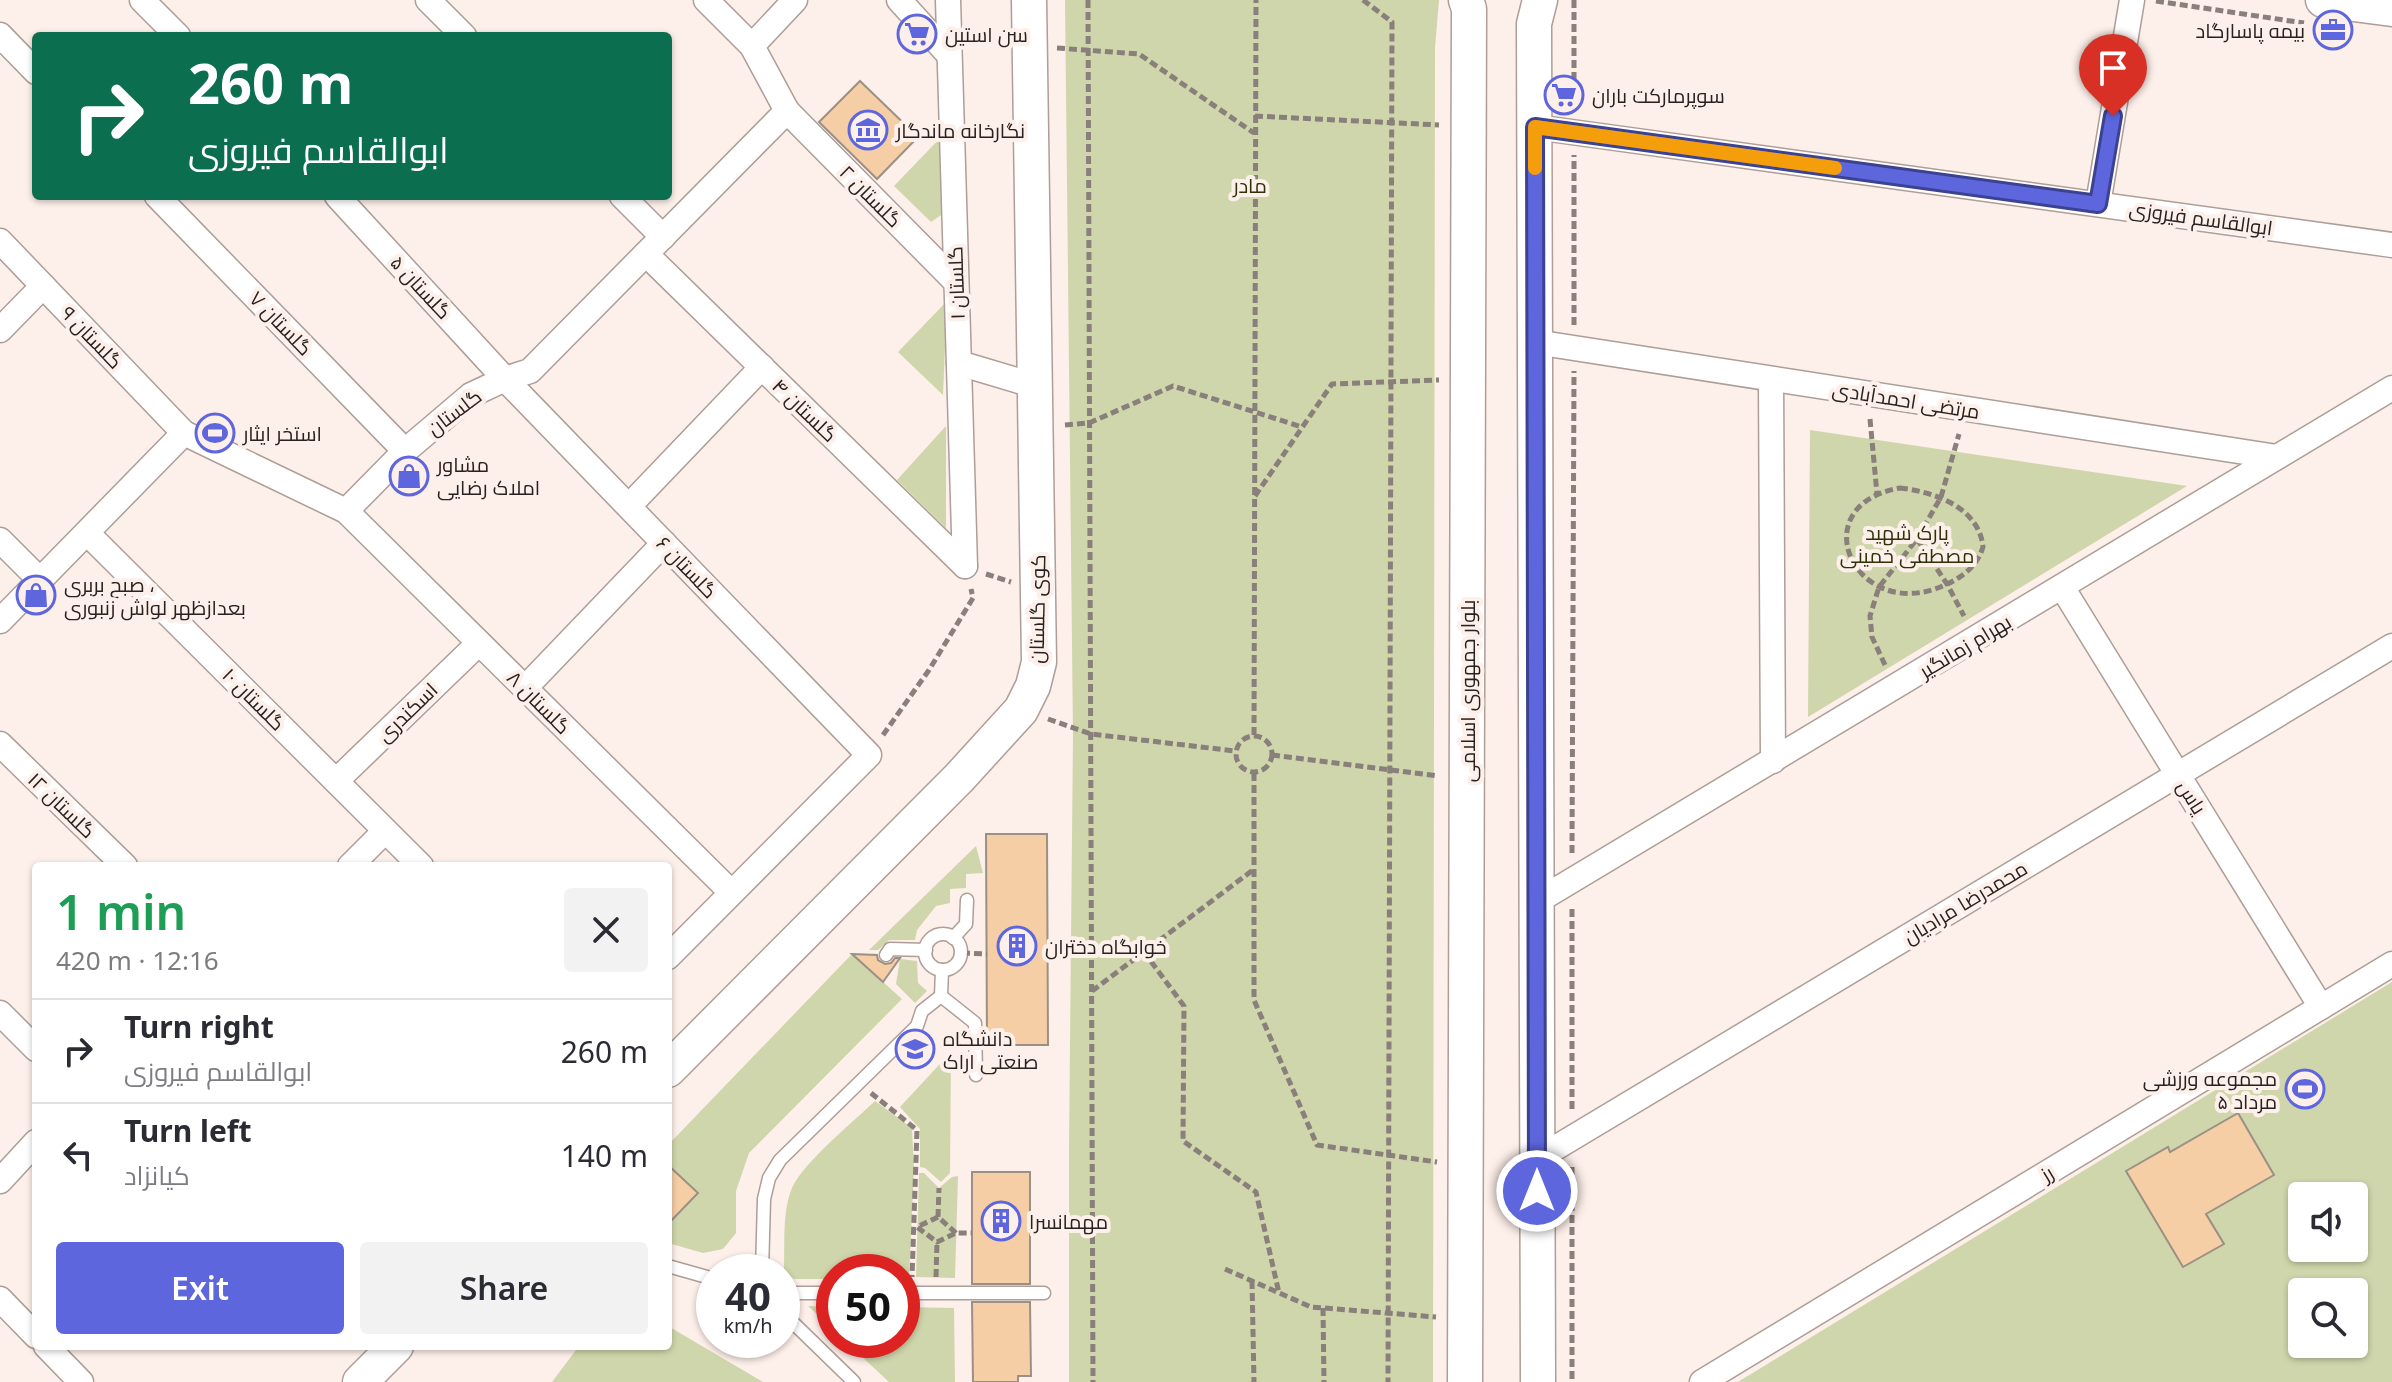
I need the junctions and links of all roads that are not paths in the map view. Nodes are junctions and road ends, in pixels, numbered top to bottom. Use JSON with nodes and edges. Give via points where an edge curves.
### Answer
{"nodes":[{"id":1,"x":142,"y":0,"type":"edge"},
{"id":2,"x":428,"y":0,"type":"edge"},
{"id":3,"x":706,"y":0,"type":"edge"},
{"id":4,"x":795,"y":0,"type":"edge"},
{"id":5,"x":899,"y":0,"type":"edge"},
{"id":6,"x":948,"y":0,"type":"edge"},
{"id":7,"x":1029,"y":0,"type":"edge"},
{"id":8,"x":2132,"y":0,"type":"edge"},
{"id":9,"x":1473,"y":3,"type":"edge"},
{"id":10,"x":1529,"y":8,"type":"edge"},
{"id":11,"x":2392,"y":9,"type":"edge"},
{"id":12,"x":2315,"y":12,"type":"edge"},
{"id":13,"x":174,"y":32,"type":"edge"},
{"id":14,"x":460,"y":32,"type":"edge"},
{"id":15,"x":0,"y":35,"type":"edge"},
{"id":16,"x":752,"y":46,"type":"junction"},
{"id":17,"x":949,"y":55,"type":"junction"},
{"id":18,"x":32,"y":68,"type":"edge"},
{"id":19,"x":787,"y":111,"type":"junction"},
{"id":20,"x":1535,"y":127,"type":"junction"},
{"id":21,"x":161,"y":200,"type":"edge"},
{"id":22,"x":341,"y":200,"type":"edge"},
{"id":23,"x":625,"y":200,"type":"edge"},
{"id":24,"x":2098,"y":204,"type":"junction"},
{"id":25,"x":0,"y":241,"type":"edge"},
{"id":26,"x":2392,"y":245,"type":"edge"},
{"id":27,"x":654,"y":246,"type":"junction"},
{"id":28,"x":956,"y":282,"type":"junction"},
{"id":29,"x":43,"y":286,"type":"junction"},
{"id":30,"x":0,"y":330,"type":"edge"},
{"id":31,"x":1535,"y":342,"type":"junction"},
{"id":32,"x":959,"y":363,"type":"junction"},
{"id":33,"x":762,"y":367,"type":"junction"},
{"id":34,"x":505,"y":379,"type":"junction"},
{"id":35,"x":1771,"y":379,"type":"junction"},
{"id":36,"x":1036,"y":386,"type":"junction"},
{"id":37,"x":2392,"y":388,"type":"edge"},
{"id":38,"x":184,"y":433,"type":"junction"},
{"id":39,"x":405,"y":451,"type":"junction"},
{"id":40,"x":2277,"y":457,"type":"junction"},
{"id":41,"x":629,"y":506,"type":"junction"},
{"id":42,"x":346,"y":511,"type":"junction"},
{"id":43,"x":87,"y":533,"type":"junction"},
{"id":44,"x":0,"y":540,"type":"edge"},
{"id":45,"x":664,"y":543,"type":"junction"},
{"id":46,"x":965,"y":566,"type":"joint"},
{"id":47,"x":40,"y":580,"type":"junction"},
{"id":48,"x":2062,"y":587,"type":"junction"},
{"id":49,"x":0,"y":621,"type":"edge"},
{"id":50,"x":479,"y":643,"type":"junction"},
{"id":51,"x":2392,"y":646,"type":"edge"},
{"id":52,"x":525,"y":688,"type":"junction"},
{"id":53,"x":0,"y":744,"type":"edge"},
{"id":54,"x":1773,"y":761,"type":"junction"},
{"id":55,"x":2178,"y":774,"type":"junction"},
{"id":56,"x":336,"y":781,"type":"junction"},
{"id":57,"x":385,"y":831,"type":"junction"},
{"id":58,"x":121,"y":862,"type":"edge"},
{"id":59,"x":354,"y":862,"type":"edge"},
{"id":60,"x":417,"y":862,"type":"edge"},
{"id":61,"x":731,"y":892,"type":"junction"},
{"id":62,"x":967,"y":900,"type":"dead end"},
{"id":63,"x":1536,"y":902,"type":"junction"},
{"id":64,"x":953,"y":938,"type":"junction"},
{"id":65,"x":926,"y":950,"type":"junction"},
{"id":66,"x":672,"y":953,"type":"edge"},
{"id":67,"x":886,"y":955,"type":"dead end"},
{"id":68,"x":2392,"y":964,"type":"edge"},
{"id":69,"x":942,"y":970,"type":"junction"},
{"id":70,"x":941,"y":996,"type":"junction"},
{"id":71,"x":2321,"y":1007,"type":"junction"},
{"id":72,"x":0,"y":1013,"type":"edge"},
{"id":73,"x":32,"y":1045,"type":"edge"},
{"id":74,"x":672,"y":1066,"type":"edge"},
{"id":75,"x":976,"y":1075,"type":"dead end"},
{"id":76,"x":32,"y":1146,"type":"edge"},
{"id":77,"x":1537,"y":1159,"type":"junction"},
{"id":78,"x":0,"y":1181,"type":"edge"},
{"id":79,"x":762,"y":1254,"type":"edge"},
{"id":80,"x":672,"y":1267,"type":"edge"},
{"id":81,"x":696,"y":1274,"type":"edge"},
{"id":82,"x":920,"y":1293,"type":"edge"},
{"id":83,"x":1044,"y":1293,"type":"dead end"},
{"id":84,"x":0,"y":1299,"type":"edge"},
{"id":85,"x":800,"y":1330,"type":"edge"},
{"id":86,"x":32,"y":1332,"type":"edge"},
{"id":87,"x":50,"y":1350,"type":"edge"},
{"id":88,"x":392,"y":1350,"type":"edge"},
{"id":89,"x":81,"y":1382,"type":"edge"},
{"id":90,"x":360,"y":1382,"type":"edge"},
{"id":91,"x":854,"y":1382,"type":"edge"},
{"id":92,"x":1465,"y":1382,"type":"edge"},
{"id":93,"x":1538,"y":1382,"type":"edge"},
{"id":94,"x":1702,"y":1382,"type":"edge"}],
"edges":[{"from":1,"to":13,"type":"street"},
{"from":2,"to":14,"type":"street"},
{"from":3,"to":16,"type":"street"},
{"from":4,"to":16,"type":"street"},
{"from":5,"to":17,"type":"street"},
{"from":6,"to":17,"type":"street","name":"گلستان ۱"},
{"from":7,"to":36,"type":"main road","name":"کوی گلستان"},
{"from":8,"to":24,"type":"street"},
{"from":9,"to":92,"type":"main road","name":"بلوار جمهوری اسلامی","via":[[1468,126]]},
{"from":10,"to":20,"type":"main road"},
{"from":11,"to":12,"type":"main road"},
{"from":15,"to":18,"type":"street"},
{"from":16,"to":19,"type":"street"},
{"from":17,"to":28,"type":"street","name":"گلستان ۱"},
{"from":19,"to":27,"type":"street","name":"گلستان"},
{"from":19,"to":28,"type":"street","name":"گلستان ۲"},
{"from":20,"to":24,"type":"street","name":"ابوالقاسم فیروزی"},
{"from":20,"to":31,"type":"main road"},
{"from":21,"to":39,"type":"street","name":"گلستان ۷"},
{"from":22,"to":34,"type":"street","name":"گلستان ۵"},
{"from":23,"to":27,"type":"street","name":"گلستان ۴"},
{"from":24,"to":26,"type":"street","name":"ابوالقاسم فیروزی"},
{"from":25,"to":29,"type":"street","name":"گلستان ۹"},
{"from":27,"to":33,"type":"street","name":"گلستان ۴"},
{"from":27,"to":34,"type":"street","name":"گلستان","via":[[530,371]]},
{"from":28,"to":32,"type":"street","name":"گلستان ۱"},
{"from":29,"to":30,"type":"street"},
{"from":29,"to":38,"type":"street","name":"گلستان ۹"},
{"from":31,"to":35,"type":"street","name":"مرتضی احمدآبادی"},
{"from":31,"to":63,"type":"main road"},
{"from":32,"to":36,"type":"street"},
{"from":32,"to":46,"type":"street","name":"گلستان ۱"},
{"from":33,"to":41,"type":"street"},
{"from":33,"to":46,"type":"street","name":"گلستان ۴"},
{"from":34,"to":39,"type":"street","name":"گلستان","via":[[471,395]]},
{"from":34,"to":41,"type":"street","name":"گلستان ۶"},
{"from":35,"to":40,"type":"street","name":"مرتضی احمدآبادی"},
{"from":35,"to":54,"type":"street"},
{"from":36,"to":74,"type":"main road","name":"کوی گلستان","via":[[1039,662],[1021,710]]},
{"from":37,"to":40,"type":"street","name":"بهرام زمانگیر"},
{"from":38,"to":42,"type":"street"},
{"from":38,"to":43,"type":"street"},
{"from":39,"to":42,"type":"street","name":"گلستان"},
{"from":40,"to":48,"type":"street","name":"بهرام زمانگیر"},
{"from":41,"to":45,"type":"street","name":"گلستان ۶"},
{"from":42,"to":50,"type":"street","name":"گلستان ۸"},
{"from":43,"to":47,"type":"street"},
{"from":43,"to":56,"type":"street","name":"گلستان ۱۰"},
{"from":44,"to":47,"type":"street"},
{"from":45,"to":52,"type":"street"},
{"from":45,"to":61,"type":"street","name":"گلستان ۶","via":[[869,755]]},
{"from":47,"to":49,"type":"street"},
{"from":48,"to":54,"type":"street","name":"بهرام زمانگیر"},
{"from":48,"to":55,"type":"street","name":"یاس"},
{"from":50,"to":52,"type":"street","name":"گلستان ۸"},
{"from":50,"to":56,"type":"street","name":"اسکندری"},
{"from":51,"to":55,"type":"street","name":"محمدرضا مرادیان"},
{"from":52,"to":61,"type":"street","name":"گلستان ۸"},
{"from":53,"to":58,"type":"street","name":"گلستان ۱۲"},
{"from":54,"to":63,"type":"street","name":"بهرام زمانگیر"},
{"from":55,"to":71,"type":"street","name":"یاس"},
{"from":55,"to":77,"type":"street","name":"محمدرضا مرادیان"},
{"from":56,"to":57,"type":"street","name":"گلستان ۱۰"},
{"from":57,"to":59,"type":"street"},
{"from":57,"to":60,"type":"street","name":"گلستان ۱۰"},
{"from":61,"to":66,"type":"street"},
{"from":62,"to":64,"type":"lane","via":[[966,924]]},
{"from":63,"to":77,"type":"main road"},
{"from":64,"to":65,"type":"lane","via":[[936,936]]},
{"from":64,"to":69,"type":"lane","via":[[960,959],[953,968]]},
{"from":65,"to":67,"type":"lane","via":[[890,949]]},
{"from":65,"to":69,"type":"lane","via":[[928,961]]},
{"from":68,"to":71,"type":"street","name":"رز"},
{"from":69,"to":70,"type":"lane"},
{"from":70,"to":75,"type":"lane","via":[[975,1023]]},
{"from":70,"to":79,"type":"lane","via":[[780,1160],[764,1199]]},
{"from":71,"to":94,"type":"street","name":"رز"},
{"from":72,"to":73,"type":"street"},
{"from":76,"to":78,"type":"street"},
{"from":77,"to":93,"type":"main road"},
{"from":80,"to":81,"type":"lane"},
{"from":82,"to":83,"type":"lane"},
{"from":84,"to":86,"type":"street"},
{"from":85,"to":91,"type":"lane"},
{"from":87,"to":89,"type":"street"},
{"from":88,"to":90,"type":"main road"}]}
